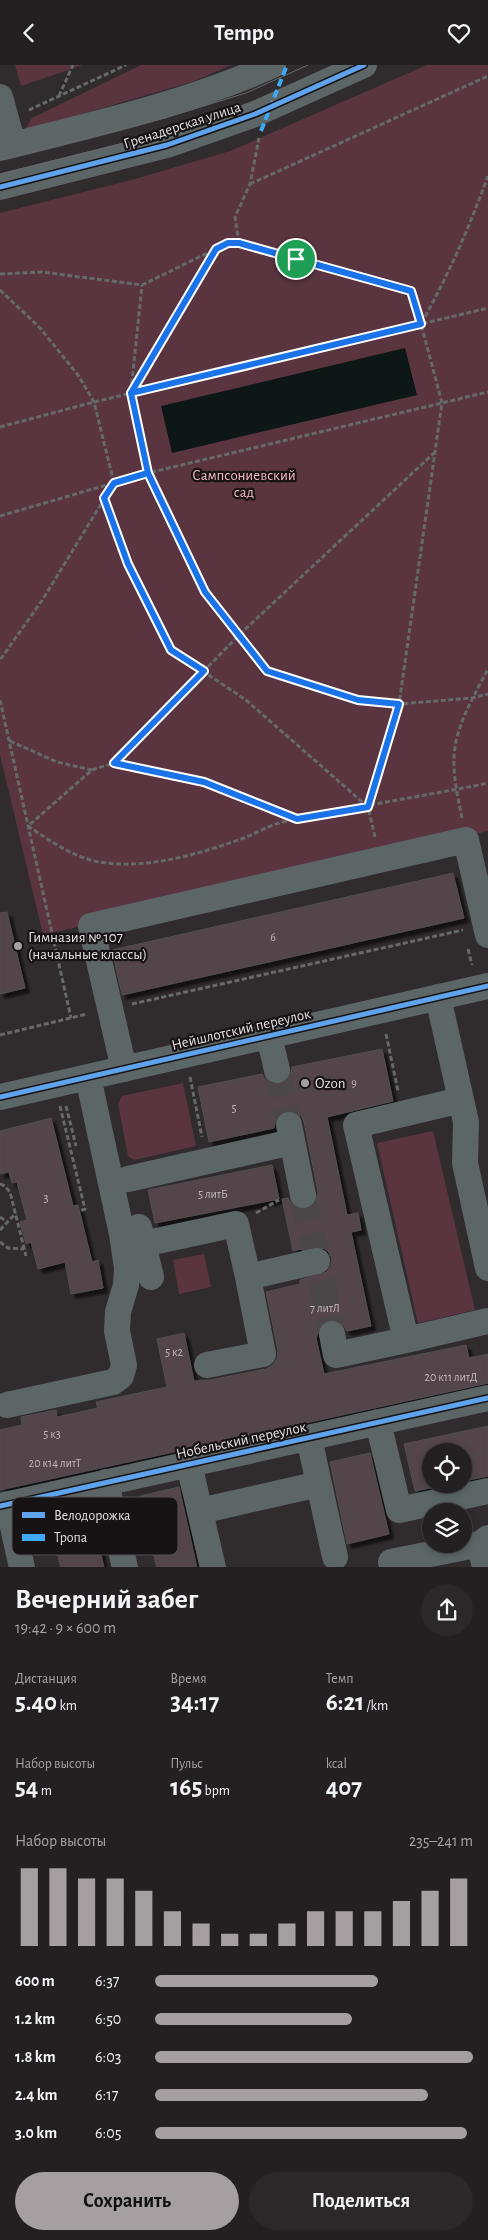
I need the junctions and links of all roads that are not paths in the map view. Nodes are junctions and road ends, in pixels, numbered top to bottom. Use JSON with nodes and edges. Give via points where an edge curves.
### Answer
{"nodes":[{"id":1,"x":273,"y":65,"type":"edge"},
{"id":2,"x":364,"y":65,"type":"edge"},
{"id":3,"x":3,"y":108,"type":"edge"},
{"id":4,"x":7,"y":146,"type":"edge"},
{"id":5,"x":0,"y":187,"type":"edge"},
{"id":6,"x":487,"y":928,"type":"edge"},
{"id":7,"x":488,"y":986,"type":"edge"},
{"id":8,"x":438,"y":997,"type":"junction"},
{"id":9,"x":269,"y":1036,"type":"junction"},
{"id":10,"x":277,"y":1071,"type":"tunnel mouth"},
{"id":11,"x":106,"y":1073,"type":"junction"},
{"id":12,"x":0,"y":1097,"type":"edge"},
{"id":13,"x":461,"y":1101,"type":"junction"},
{"id":14,"x":128,"y":1179,"type":"junction"},
{"id":15,"x":292,"y":1197,"type":"tunnel mouth"},
{"id":16,"x":143,"y":1245,"type":"junction"},
{"id":17,"x":317,"y":1264,"type":"dead end"},
{"id":18,"x":488,"y":1268,"type":"edge"},
{"id":19,"x":151,"y":1277,"type":"dead end"},
{"id":20,"x":248,"y":1277,"type":"junction"},
{"id":21,"x":488,"y":1321,"type":"edge"},
{"id":22,"x":332,"y":1334,"type":"tunnel mouth"},
{"id":23,"x":406,"y":1340,"type":"junction"},
{"id":24,"x":207,"y":1365,"type":"dead end"},
{"id":25,"x":488,"y":1398,"type":"edge"},
{"id":26,"x":7,"y":1405,"type":"dead end"},
{"id":27,"x":378,"y":1422,"type":"junction"},
{"id":28,"x":309,"y":1438,"type":"junction"},
{"id":29,"x":189,"y":1464,"type":"junction"},
{"id":30,"x":106,"y":1482,"type":"junction"},
{"id":31,"x":320,"y":1484,"type":"junction"},
{"id":32,"x":488,"y":1491,"type":"edge"},
{"id":33,"x":39,"y":1497,"type":"edge"},
{"id":34,"x":109,"y":1497,"type":"edge"},
{"id":35,"x":4,"y":1505,"type":"edge"},
{"id":36,"x":200,"y":1511,"type":"junction"},
{"id":37,"x":12,"y":1533,"type":"edge"},
{"id":38,"x":484,"y":1550,"type":"edge"},
{"id":39,"x":336,"y":1557,"type":"dead end"},
{"id":40,"x":391,"y":1562,"type":"dead end"},
{"id":41,"x":213,"y":1567,"type":"edge"}],
"edges":[{"from":1,"to":4,"type":"street","name":"Гренадерская улица","via":[[233,83],[166,105]]},
{"from":2,"to":5,"type":"street","name":"Гренадерская улица","via":[[255,114],[167,145]]},
{"from":3,"to":4,"type":"street"},
{"from":6,"to":11,"type":"street","via":[[466,840],[91,926],[110,1009]]},
{"from":7,"to":8,"type":"street","name":"Нейшлотский переулок"},
{"from":8,"to":9,"type":"street","name":"Нейшлотский переулок"},
{"from":8,"to":13,"type":"street"},
{"from":9,"to":10,"type":"street"},
{"from":9,"to":11,"type":"street","name":"Нейшлотский переулок"},
{"from":11,"to":12,"type":"street","name":"Нейшлотский переулок"},
{"from":11,"to":14,"type":"street"},
{"from":11,"to":26,"type":"street","via":[[127,1268],[118,1312],[117,1331],[124,1365],[121,1376],[113,1382]]},
{"from":13,"to":18,"type":"street","via":[[466,1122],[465,1163]]},
{"from":13,"to":23,"type":"street","via":[[356,1125]]},
{"from":14,"to":15,"type":"street","via":[[207,1161],[290,1134]]},
{"from":14,"to":16,"type":"street"},
{"from":16,"to":19,"type":"street"},
{"from":16,"to":20,"type":"street","via":[[236,1224]]},
{"from":17,"to":20,"type":"street"},
{"from":20,"to":24,"type":"street","via":[[263,1354]]},
{"from":21,"to":23,"type":"street"},
{"from":22,"to":23,"type":"street","via":[[336,1355]]},
{"from":25,"to":27,"type":"street","name":"Нобельский переулок"},
{"from":27,"to":28,"type":"street","name":"Нобельский переулок"},
{"from":27,"to":32,"type":"street","via":[[399,1510]]},
{"from":28,"to":29,"type":"street","name":"Нобельский переулок"},
{"from":28,"to":31,"type":"street"},
{"from":29,"to":30,"type":"street","name":"Нобельский переулок"},
{"from":29,"to":36,"type":"street"},
{"from":30,"to":33,"type":"street","name":"Нобельский переулок"},
{"from":30,"to":34,"type":"street"},
{"from":31,"to":36,"type":"street"},
{"from":31,"to":39,"type":"street"},
{"from":35,"to":37,"type":"street"},
{"from":36,"to":41,"type":"street"},
{"from":38,"to":40,"type":"street"}]}
